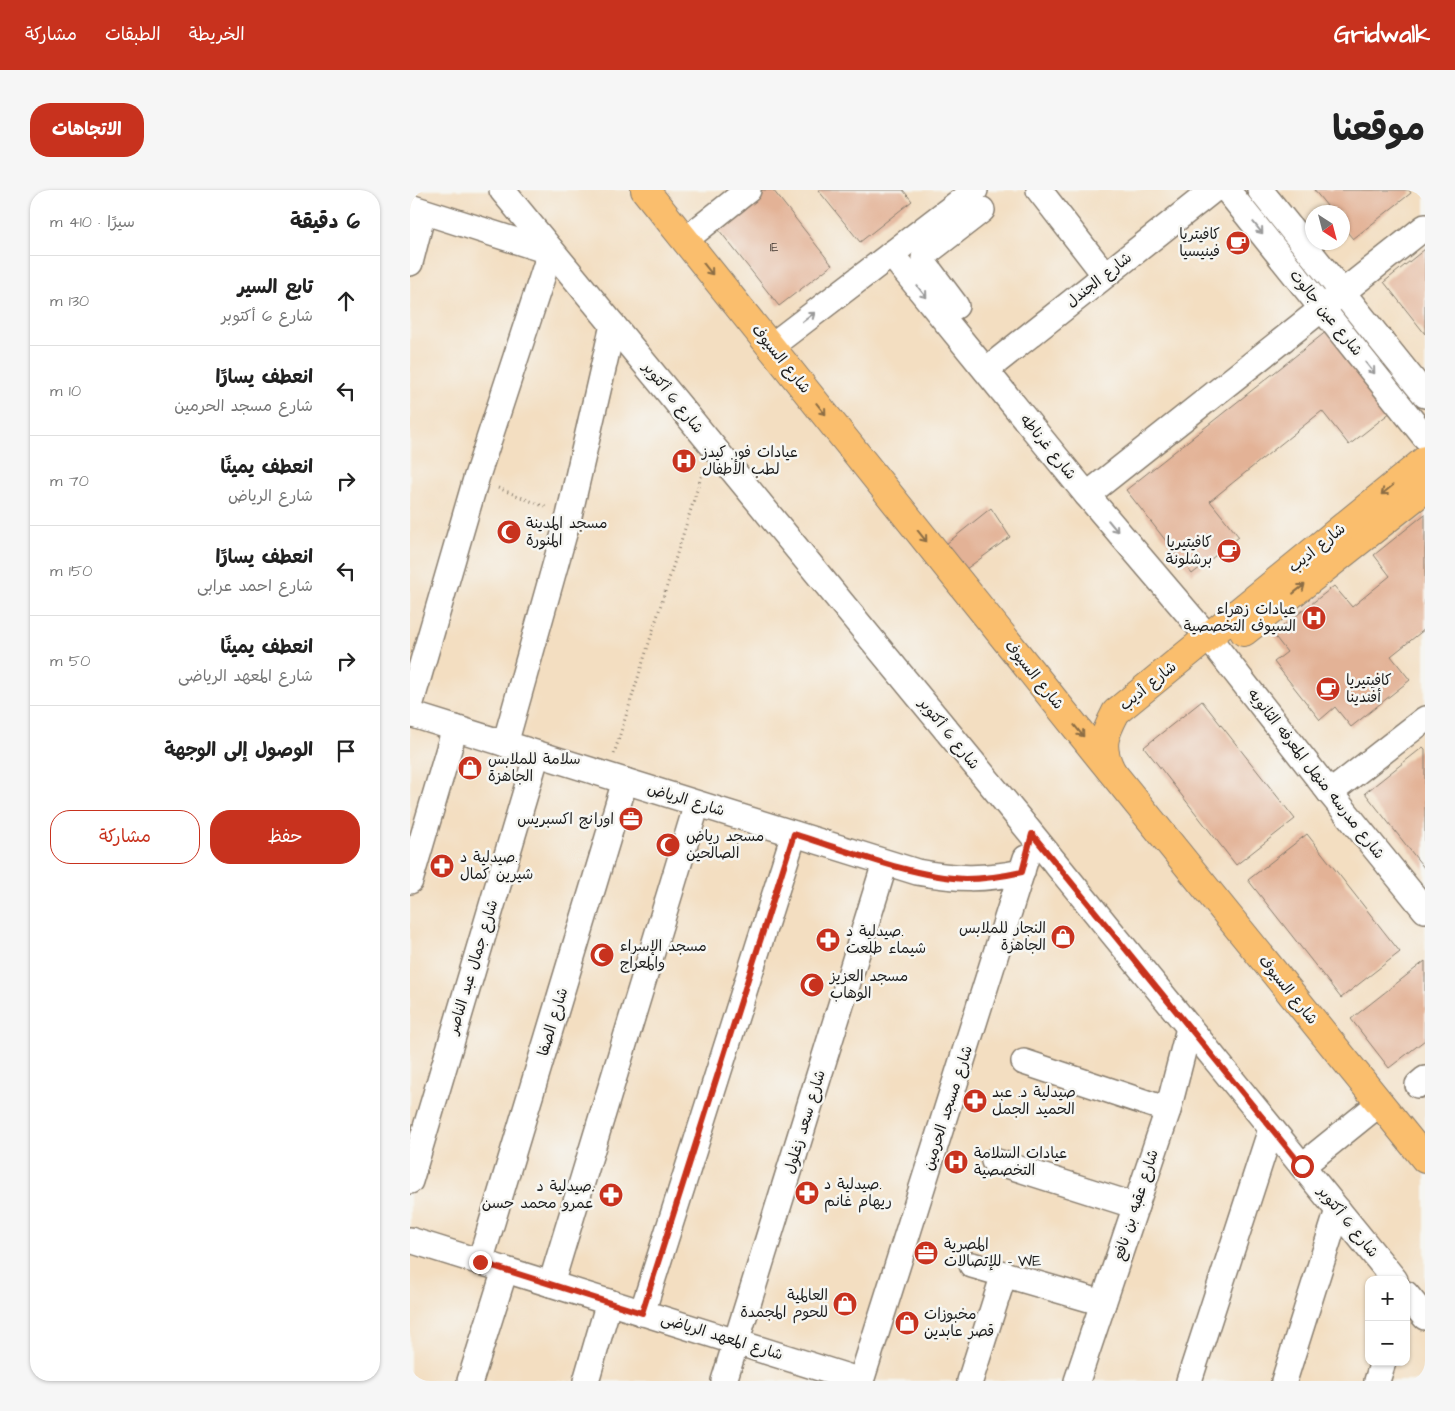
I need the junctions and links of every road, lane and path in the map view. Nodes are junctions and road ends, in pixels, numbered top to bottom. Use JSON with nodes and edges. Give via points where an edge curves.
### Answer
{"nodes":[{"id":1,"x":502,"y":190,"type":"edge"},
{"id":2,"x":645,"y":190,"type":"edge"},
{"id":3,"x":748,"y":190,"type":"edge"},
{"id":4,"x":1039,"y":190,"type":"edge"},
{"id":5,"x":1213,"y":190,"type":"edge"},
{"id":6,"x":1227,"y":190,"type":"edge"},
{"id":7,"x":1260,"y":190,"type":"edge"},
{"id":8,"x":971,"y":206,"type":"edge"},
{"id":9,"x":417,"y":210,"type":"edge"},
{"id":10,"x":1425,"y":227,"type":"edge"},
{"id":11,"x":685,"y":240,"type":"junction"},
{"id":12,"x":551,"y":251,"type":"junction"},
{"id":13,"x":891,"y":254,"type":"junction"},
{"id":14,"x":410,"y":263,"type":"edge"},
{"id":15,"x":1105,"y":275,"type":"junction"},
{"id":16,"x":1342,"y":293,"type":"junction"},
{"id":17,"x":956,"y":306,"type":"dead end"},
{"id":18,"x":1322,"y":309,"type":"junction"},
{"id":19,"x":613,"y":325,"type":"junction"},
{"id":20,"x":770,"y":347,"type":"junction"},
{"id":21,"x":986,"y":370,"type":"junction"},
{"id":22,"x":1425,"y":396,"type":"edge"},
{"id":23,"x":1425,"y":436,"type":"edge"},
{"id":24,"x":711,"y":444,"type":"junction"},
{"id":25,"x":1425,"y":460,"type":"edge"},
{"id":26,"x":476,"y":480,"type":"junction"},
{"id":27,"x":1425,"y":489,"type":"edge"},
{"id":28,"x":1087,"y":495,"type":"junction"},
{"id":29,"x":569,"y":516,"type":"junction"},
{"id":30,"x":1214,"y":644,"type":"junction"},
{"id":31,"x":410,"y":706,"type":"edge"},
{"id":32,"x":410,"y":714,"type":"edge"},
{"id":33,"x":1425,"y":720,"type":"edge"},
{"id":34,"x":454,"y":728,"type":"junction"},
{"id":35,"x":504,"y":744,"type":"junction"},
{"id":36,"x":537,"y":754,"type":"junction"},
{"id":37,"x":1113,"y":774,"type":"junction"},
{"id":38,"x":616,"y":778,"type":"junction"},
{"id":39,"x":1330,"y":794,"type":"junction"},
{"id":40,"x":697,"y":804,"type":"junction"},
{"id":41,"x":794,"y":834,"type":"junction"},
{"id":42,"x":1032,"y":834,"type":"junction"},
{"id":43,"x":885,"y":863,"type":"junction"},
{"id":44,"x":1022,"y":872,"type":"junction"},
{"id":45,"x":410,"y":881,"type":"edge"},
{"id":46,"x":1425,"y":910,"type":"edge"},
{"id":47,"x":1189,"y":1028,"type":"junction"},
{"id":48,"x":1024,"y":1062,"type":"dead end"},
{"id":49,"x":1380,"y":1103,"type":"junction"},
{"id":50,"x":1168,"y":1110,"type":"junction"},
{"id":51,"x":1272,"y":1129,"type":"junction"},
{"id":52,"x":1425,"y":1159,"type":"edge"},
{"id":53,"x":994,"y":1161,"type":"dead end"},
{"id":54,"x":1302,"y":1166,"type":"junction"},
{"id":55,"x":410,"y":1181,"type":"edge"},
{"id":56,"x":1136,"y":1206,"type":"junction"},
{"id":57,"x":1338,"y":1210,"type":"junction"},
{"id":58,"x":410,"y":1240,"type":"edge"},
{"id":59,"x":480,"y":1262,"type":"junction"},
{"id":60,"x":972,"y":1265,"type":"dead end"},
{"id":61,"x":505,"y":1270,"type":"junction"},
{"id":62,"x":1004,"y":1274,"type":"junction"},
{"id":63,"x":1392,"y":1276,"type":"edge"},
{"id":64,"x":550,"y":1284,"type":"junction"},
{"id":65,"x":1410,"y":1299,"type":"edge"},
{"id":66,"x":609,"y":1302,"type":"junction"},
{"id":67,"x":1103,"y":1303,"type":"junction"},
{"id":68,"x":642,"y":1313,"type":"junction"},
{"id":69,"x":1425,"y":1317,"type":"edge"},
{"id":70,"x":736,"y":1342,"type":"junction"},
{"id":71,"x":1382,"y":1366,"type":"edge"},
{"id":72,"x":804,"y":1372,"type":"edge"},
{"id":73,"x":470,"y":1381,"type":"edge"},
{"id":74,"x":586,"y":1381,"type":"edge"},
{"id":75,"x":724,"y":1381,"type":"edge"},
{"id":76,"x":861,"y":1381,"type":"edge"},
{"id":77,"x":970,"y":1381,"type":"edge"},
{"id":78,"x":1077,"y":1381,"type":"edge"},
{"id":79,"x":1189,"y":1381,"type":"edge"},
{"id":80,"x":1284,"y":1381,"type":"edge"},
{"id":81,"x":1378,"y":1381,"type":"edge"}],
"edges":[{"from":1,"to":12,"type":"street","name":"شارع 6 أكتوبر"},
{"from":2,"to":11,"type":"main road","name":"شارع السيوف"},
{"from":3,"to":11,"type":"street"},
{"from":4,"to":15,"type":"street"},
{"from":5,"to":15,"type":"street","name":"شارع الجندل"},
{"from":6,"to":18,"type":"street","name":"شارع عين جالوت","one_way":true},
{"from":7,"to":16,"type":"street","name":"شارع عين جالوت"},
{"from":8,"to":13,"type":"street"},
{"from":8,"to":17,"type":"street","via":[[924,258],[926,266]]},
{"from":9,"to":12,"type":"street"},
{"from":9,"to":14,"type":"street"},
{"from":10,"to":16,"type":"street"},
{"from":11,"to":20,"type":"main road","name":"شارع السيوف","one_way":true},
{"from":12,"to":19,"type":"street","name":"شارع 6 أكتوبر"},
{"from":12,"to":26,"type":"street"},
{"from":20,"to":13,"type":"street","one_way":true},
{"from":13,"to":21,"type":"street","name":"شارع غرناطه","one_way":true},
{"from":15,"to":21,"type":"street","name":"شارع الجندل"},
{"from":16,"to":18,"type":"street"},
{"from":16,"to":22,"type":"street","name":"شارع عين جالوت"},
{"from":18,"to":23,"type":"street","name":"شارع عين جالوت","one_way":true},
{"from":18,"to":28,"type":"street"},
{"from":19,"to":24,"type":"street","name":"شارع 6 أكتوبر"},
{"from":19,"to":29,"type":"street"},
{"from":20,"to":37,"type":"main road","name":"شارع السيوف","one_way":true},
{"from":21,"to":28,"type":"street","name":"شارع غرناطه"},
{"from":24,"to":38,"type":"path"},
{"from":24,"to":42,"type":"street","name":"شارع 6 أكتوبر"},
{"from":25,"to":30,"type":"main road","name":"شارع اديب","one_way":true},
{"from":26,"to":29,"type":"path"},
{"from":26,"to":31,"type":"street"},
{"from":30,"to":27,"type":"main road","name":"شارع اديب","one_way":true},
{"from":28,"to":30,"type":"street","name":"شارع غرناطه","one_way":true},
{"from":29,"to":35,"type":"street"},
{"from":30,"to":37,"type":"main road","name":"شارع أديب","via":[[1116,712],[1103,743]]},
{"from":30,"to":39,"type":"street","name":"شارع مدرسه منهل المعرفه الثانويه"},
{"from":32,"to":34,"type":"street","name":"شارع الرياض"},
{"from":33,"to":39,"type":"street"},
{"from":34,"to":35,"type":"street","name":"شارع الرياض"},
{"from":34,"to":45,"type":"street"},
{"from":35,"to":36,"type":"street","name":"شارع الرياض"},
{"from":36,"to":38,"type":"street","name":"شارع الرياض"},
{"from":36,"to":55,"type":"street","name":"شارع جمال عبد الناصر"},
{"from":37,"to":49,"type":"main road","name":"شارع السيوف"},
{"from":38,"to":40,"type":"street","name":"شارع الرياض"},
{"from":38,"to":59,"type":"street","name":"شارع الصفا"},
{"from":39,"to":46,"type":"street","name":"شارع مدرسه منهل المعرفه الثانويه"},
{"from":40,"to":41,"type":"street","name":"شارع الرياض"},
{"from":40,"to":64,"type":"street"},
{"from":41,"to":43,"type":"street","name":"شارع الرياض"},
{"from":41,"to":68,"type":"street"},
{"from":42,"to":44,"type":"street","name":"شارع مسجد الحرمين"},
{"from":42,"to":47,"type":"street","name":"شارع 6 أكتوبر"},
{"from":43,"to":44,"type":"street","name":"شارع الرياض","via":[[966,879]]},
{"from":43,"to":70,"type":"street","name":"شارع سعد زغلول"},
{"from":44,"to":76,"type":"street","name":"شارع مسجد الحرمين"},
{"from":47,"to":50,"type":"street","name":"شارع عقبه بن نافع"},
{"from":47,"to":51,"type":"street","name":"شارع 6 أكتوبر"},
{"from":48,"to":50,"type":"street"},
{"from":49,"to":52,"type":"main road","name":"شارع السيوف"},
{"from":49,"to":54,"type":"street"},
{"from":50,"to":56,"type":"street","name":"شارع عقبه بن نافع"},
{"from":51,"to":54,"type":"street","name":"شارع 6 أكتوبر"},
{"from":51,"to":79,"type":"street"},
{"from":53,"to":56,"type":"street"},
{"from":54,"to":57,"type":"street","name":"شارع 6 أكتوبر"},
{"from":56,"to":67,"type":"street","name":"شارع عقبه بن نافع"},
{"from":57,"to":63,"type":"street","name":"شارع 6 أكتوبر"},
{"from":57,"to":80,"type":"street"},
{"from":58,"to":59,"type":"street","name":"شارع المعهد الرياضى"},
{"from":59,"to":61,"type":"street","name":"شارع المعهد الرياضى"},
{"from":60,"to":62,"type":"street"},
{"from":61,"to":64,"type":"street","name":"شارع المعهد الرياضى"},
{"from":61,"to":73,"type":"street"},
{"from":62,"to":67,"type":"street"},
{"from":62,"to":77,"type":"street"},
{"from":64,"to":66,"type":"street","name":"شارع المعهد الرياضى"},
{"from":65,"to":69,"type":"street"},
{"from":66,"to":68,"type":"street","name":"شارع المعهد الرياضى"},
{"from":66,"to":74,"type":"street"},
{"from":67,"to":78,"type":"street","name":"شارع عقبه بن نافع"},
{"from":68,"to":70,"type":"street","name":"شارع المعهد الرياضى"},
{"from":70,"to":72,"type":"street","name":"شارع المعهد الرياضى"},
{"from":70,"to":75,"type":"street","name":"شارع سعد زغلول"},
{"from":71,"to":81,"type":"street"},
{"from":72,"to":76,"type":"street","name":"شارع المعهد الرياضى"}]}
